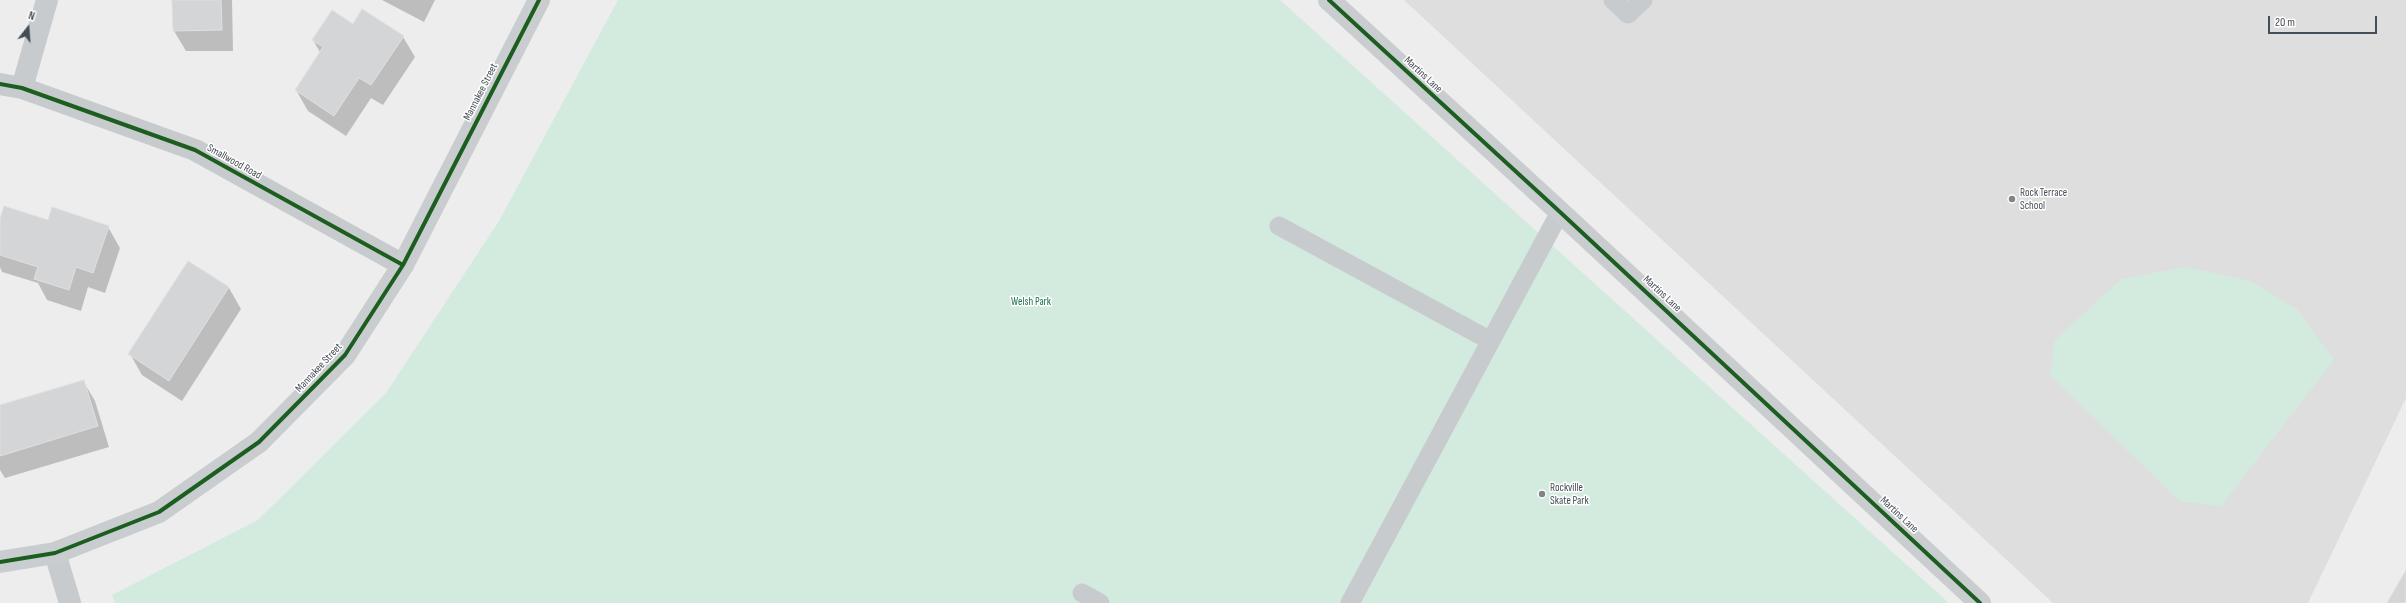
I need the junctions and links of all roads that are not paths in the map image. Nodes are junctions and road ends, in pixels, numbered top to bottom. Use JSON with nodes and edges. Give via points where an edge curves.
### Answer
{"nodes":[{"id":1,"x":47,"y":0,"type":"edge"},
{"id":2,"x":539,"y":0,"type":"edge"},
{"id":3,"x":1329,"y":0,"type":"edge"},
{"id":4,"x":1613,"y":0,"type":"edge"},
{"id":5,"x":1643,"y":0,"type":"edge"},
{"id":6,"x":0,"y":84,"type":"edge"},
{"id":7,"x":22,"y":88,"type":"junction"},
{"id":8,"x":1560,"y":212,"type":"junction"},
{"id":9,"x":1278,"y":226,"type":"dead end"},
{"id":10,"x":403,"y":265,"type":"junction"},
{"id":11,"x":1491,"y":341,"type":"junction"},
{"id":12,"x":55,"y":553,"type":"junction"},
{"id":13,"x":0,"y":562,"type":"edge"},
{"id":14,"x":1082,"y":593,"type":"dead end"},
{"id":15,"x":70,"y":603,"type":"edge"},
{"id":16,"x":1100,"y":603,"type":"edge"},
{"id":17,"x":1350,"y":603,"type":"edge"},
{"id":18,"x":1980,"y":603,"type":"edge"}],
"edges":[{"from":1,"to":7,"type":"street"},
{"from":2,"to":10,"type":"street","name":"Mannakee Street"},
{"from":3,"to":8,"type":"street","name":"Martins Lane"},
{"from":4,"to":5,"type":"lane","via":[[1628,14]]},
{"from":6,"to":7,"type":"street","name":"Smallwood Road"},
{"from":7,"to":10,"type":"street","name":"Smallwood Road","via":[[195,150]]},
{"from":8,"to":11,"type":"lane"},
{"from":8,"to":18,"type":"street","name":"Martins Lane"},
{"from":9,"to":11,"type":"lane"},
{"from":10,"to":12,"type":"street","name":"Mannakee Street","via":[[345,355],[259,442],[159,512]]},
{"from":11,"to":17,"type":"lane"},
{"from":12,"to":13,"type":"street","name":"Mannakee Street"},
{"from":12,"to":15,"type":"street"},
{"from":14,"to":16,"type":"lane"}]}
